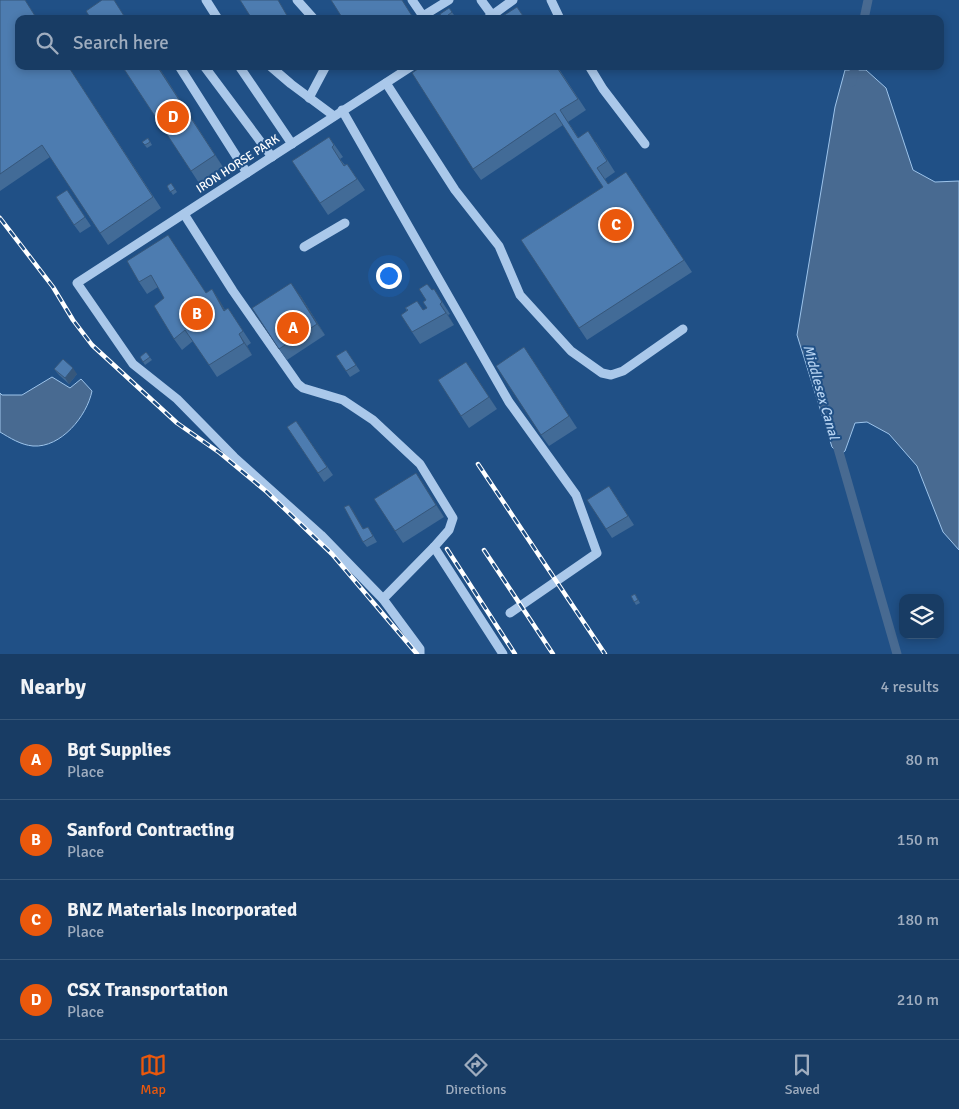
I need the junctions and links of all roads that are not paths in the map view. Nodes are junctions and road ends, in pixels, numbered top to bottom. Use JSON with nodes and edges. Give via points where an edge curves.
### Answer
{"nodes":[{"id":1,"x":206,"y":0,"type":"edge"},
{"id":2,"x":297,"y":0,"type":"edge"},
{"id":3,"x":412,"y":0,"type":"edge"},
{"id":4,"x":449,"y":0,"type":"edge"},
{"id":5,"x":481,"y":0,"type":"edge"},
{"id":6,"x":551,"y":0,"type":"edge"},
{"id":7,"x":508,"y":2,"type":"edge"},
{"id":8,"x":215,"y":15,"type":"edge"},
{"id":9,"x":310,"y":15,"type":"edge"},
{"id":10,"x":422,"y":15,"type":"edge"},
{"id":11,"x":425,"y":15,"type":"edge"},
{"id":12,"x":489,"y":15,"type":"edge"},
{"id":13,"x":492,"y":15,"type":"edge"},
{"id":14,"x":558,"y":15,"type":"edge"},
{"id":15,"x":182,"y":70,"type":"edge"},
{"id":16,"x":207,"y":70,"type":"edge"},
{"id":17,"x":243,"y":70,"type":"edge"},
{"id":18,"x":275,"y":70,"type":"edge"},
{"id":19,"x":324,"y":70,"type":"edge"},
{"id":20,"x":406,"y":70,"type":"edge"},
{"id":21,"x":591,"y":70,"type":"edge"},
{"id":22,"x":386,"y":83,"type":"junction"},
{"id":23,"x":309,"y":98,"type":"junction"},
{"id":24,"x":342,"y":110,"type":"junction"},
{"id":25,"x":334,"y":116,"type":"junction"},
{"id":26,"x":292,"y":144,"type":"junction"},
{"id":27,"x":645,"y":144,"type":"dead end"},
{"id":28,"x":272,"y":157,"type":"junction"},
{"id":29,"x":247,"y":173,"type":"junction"},
{"id":30,"x":184,"y":214,"type":"junction"},
{"id":31,"x":345,"y":223,"type":"dead end"},
{"id":32,"x":304,"y":247,"type":"dead end"},
{"id":33,"x":683,"y":329,"type":"dead end"},
{"id":34,"x":434,"y":547,"type":"junction"},
{"id":35,"x":383,"y":600,"type":"junction"},
{"id":36,"x":510,"y":613,"type":"dead end"},
{"id":37,"x":420,"y":654,"type":"edge"},
{"id":38,"x":504,"y":654,"type":"edge"}],
"edges":[{"from":1,"to":8,"type":"street"},
{"from":2,"to":9,"type":"street"},
{"from":3,"to":10,"type":"street"},
{"from":4,"to":11,"type":"street"},
{"from":5,"to":12,"type":"street"},
{"from":6,"to":14,"type":"street"},
{"from":7,"to":13,"type":"street"},
{"from":15,"to":29,"type":"street"},
{"from":16,"to":28,"type":"street"},
{"from":17,"to":26,"type":"street"},
{"from":18,"to":23,"type":"street"},
{"from":19,"to":23,"type":"street"},
{"from":20,"to":22,"type":"street","name":"IRON HORSE PARK"},
{"from":21,"to":27,"type":"street"},
{"from":22,"to":24,"type":"street","name":"IRON HORSE PARK"},
{"from":22,"to":33,"type":"street","via":[[455,190],[499,246],[520,295],[571,351],[611,375],[623,371]]},
{"from":23,"to":25,"type":"street"},
{"from":24,"to":25,"type":"street","name":"IRON HORSE PARK"},
{"from":24,"to":36,"type":"street","via":[[509,402],[576,496],[597,553]]},
{"from":25,"to":26,"type":"street","name":"IRON HORSE PARK"},
{"from":26,"to":28,"type":"street","name":"IRON HORSE PARK"},
{"from":28,"to":29,"type":"street","name":"IRON HORSE PARK"},
{"from":29,"to":30,"type":"street","name":"IRON HORSE PARK"},
{"from":30,"to":34,"type":"street","via":[[298,384],[353,406],[373,420],[420,464],[453,518],[449,530]]},
{"from":30,"to":35,"type":"street","name":"IRON HORSE PARK","via":[[77,283],[133,364],[176,398],[234,457],[321,535]]},
{"from":31,"to":32,"type":"street"},
{"from":34,"to":35,"type":"street"},
{"from":34,"to":38,"type":"street"},
{"from":35,"to":37,"type":"street","via":[[420,649]]}]}
